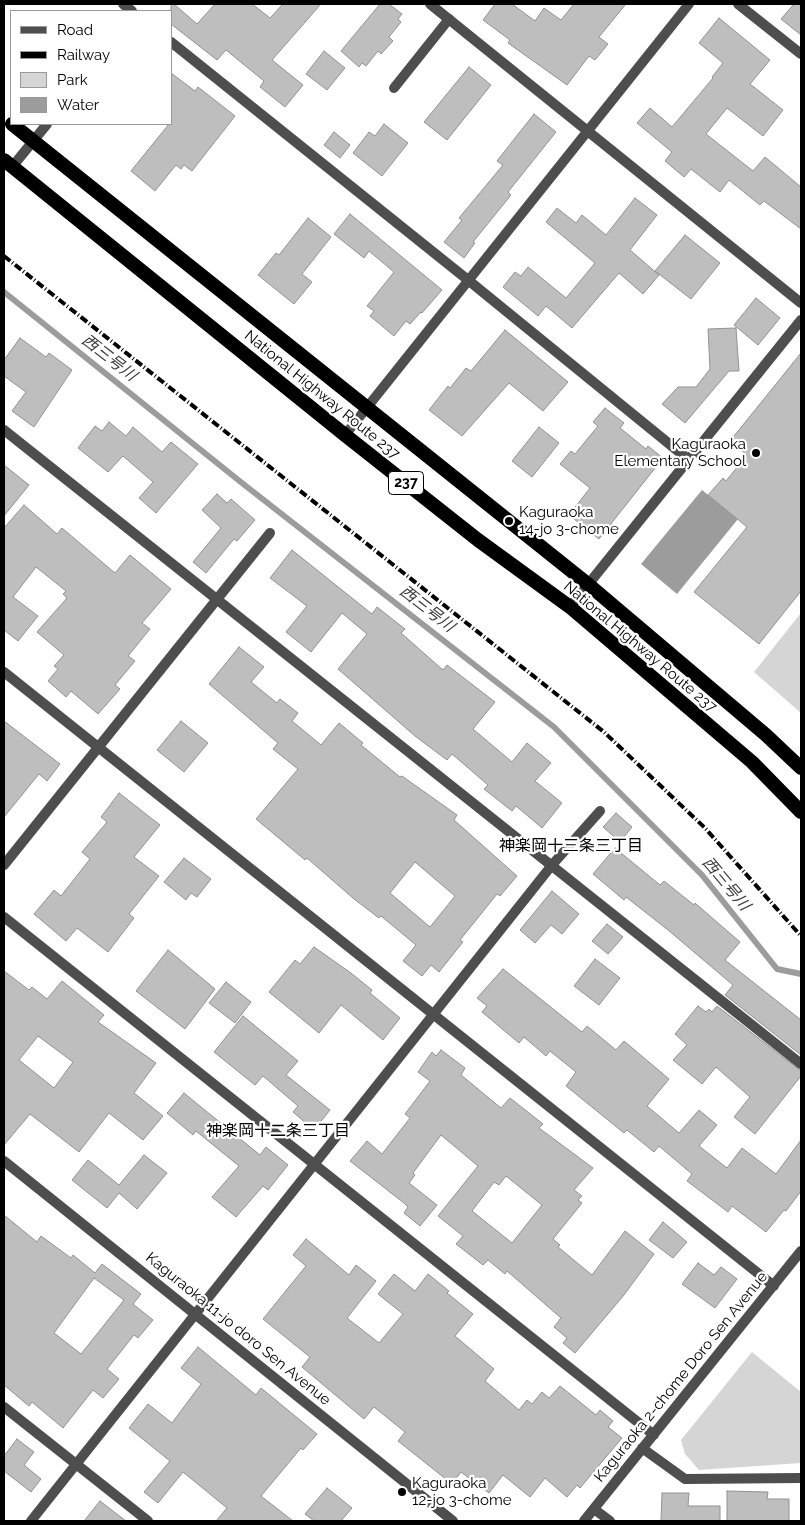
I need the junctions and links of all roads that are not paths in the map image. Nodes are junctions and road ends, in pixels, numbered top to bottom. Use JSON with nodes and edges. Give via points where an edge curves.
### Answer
{"nodes":[{"id":1,"x":430,"y":4,"type":"edge"},
{"id":2,"x":689,"y":4,"type":"edge"},
{"id":3,"x":738,"y":4,"type":"edge"},
{"id":4,"x":449,"y":19,"type":"junction"},
{"id":5,"x":172,"y":43,"type":"edge"},
{"id":6,"x":801,"y":54,"type":"edge"},
{"id":7,"x":394,"y":88,"type":"dead end"},
{"id":8,"x":15,"y":125,"type":"edge"},
{"id":9,"x":46,"y":125,"type":"edge"},
{"id":10,"x":588,"y":130,"type":"junction"},
{"id":11,"x":34,"y":140,"type":"junction"},
{"id":12,"x":8,"y":164,"type":"edge"},
{"id":13,"x":468,"y":280,"type":"junction"},
{"id":14,"x":801,"y":303,"type":"edge"},
{"id":15,"x":801,"y":320,"type":"edge"},
{"id":16,"x":368,"y":406,"type":"junction"},
{"id":17,"x":4,"y":430,"type":"edge"},
{"id":18,"x":345,"y":434,"type":"junction"},
{"id":19,"x":689,"y":460,"type":"junction"},
{"id":20,"x":270,"y":533,"type":"dead end"},
{"id":21,"x":589,"y":585,"type":"junction"},
{"id":22,"x":217,"y":599,"type":"junction"},
{"id":23,"x":570,"y":608,"type":"junction"},
{"id":24,"x":4,"y":672,"type":"edge"},
{"id":25,"x":97,"y":747,"type":"junction"},
{"id":26,"x":801,"y":768,"type":"edge"},
{"id":27,"x":600,"y":811,"type":"dead end"},
{"id":28,"x":801,"y":812,"type":"edge"},
{"id":29,"x":4,"y":865,"type":"edge"},
{"id":30,"x":552,"y":865,"type":"junction"},
{"id":31,"x":4,"y":917,"type":"edge"},
{"id":32,"x":433,"y":1016,"type":"junction"},
{"id":33,"x":801,"y":1064,"type":"edge"},
{"id":34,"x":4,"y":1162,"type":"edge"},
{"id":35,"x":314,"y":1165,"type":"junction"},
{"id":36,"x":801,"y":1251,"type":"edge"},
{"id":37,"x":774,"y":1286,"type":"junction"},
{"id":38,"x":196,"y":1314,"type":"junction"},
{"id":39,"x":4,"y":1407,"type":"edge"},
{"id":40,"x":654,"y":1435,"type":"junction"},
{"id":41,"x":642,"y":1448,"type":"junction"},
{"id":42,"x":76,"y":1464,"type":"junction"},
{"id":43,"x":801,"y":1478,"type":"edge"},
{"id":44,"x":594,"y":1509,"type":"junction"},
{"id":45,"x":31,"y":1521,"type":"edge"},
{"id":46,"x":148,"y":1521,"type":"edge"},
{"id":47,"x":453,"y":1521,"type":"edge"},
{"id":48,"x":584,"y":1521,"type":"edge"},
{"id":49,"x":610,"y":1521,"type":"edge"}],
"edges":[{"from":1,"to":4,"type":"street"},
{"from":2,"to":10,"type":"street"},
{"from":3,"to":6,"type":"street"},
{"from":4,"to":7,"type":"street"},
{"from":4,"to":10,"type":"street"},
{"from":5,"to":13,"type":"street"},
{"from":8,"to":11,"type":"highway","name":"National Highway Route 237","number":"237"},
{"from":9,"to":11,"type":"street"},
{"from":10,"to":13,"type":"street"},
{"from":10,"to":14,"type":"street"},
{"from":11,"to":12,"type":"street"},
{"from":11,"to":16,"type":"highway","name":"National Highway Route 237","number":"237"},
{"from":12,"to":18,"type":"highway","name":"National Highway Route 237","number":"237"},
{"from":13,"to":16,"type":"street"},
{"from":13,"to":19,"type":"street"},
{"from":15,"to":19,"type":"street"},
{"from":16,"to":18,"type":"street"},
{"from":16,"to":21,"type":"highway","name":"National Highway Route 237","number":"237"},
{"from":17,"to":22,"type":"street"},
{"from":18,"to":23,"type":"highway","name":"National Highway Route 237","number":"237"},
{"from":19,"to":21,"type":"street"},
{"from":20,"to":22,"type":"street"},
{"from":21,"to":23,"type":"street"},
{"from":21,"to":26,"type":"highway","name":"National Highway Route 237","number":"237"},
{"from":22,"to":25,"type":"street"},
{"from":22,"to":30,"type":"street"},
{"from":23,"to":28,"type":"highway","name":"National Highway Route 237","number":"237","via":[[752,762]]},
{"from":24,"to":25,"type":"street"},
{"from":25,"to":29,"type":"street"},
{"from":25,"to":32,"type":"street"},
{"from":27,"to":30,"type":"street"},
{"from":30,"to":32,"type":"street"},
{"from":30,"to":33,"type":"street"},
{"from":31,"to":35,"type":"street"},
{"from":32,"to":35,"type":"street"},
{"from":32,"to":37,"type":"street"},
{"from":34,"to":38,"type":"street","name":"Kaguraoka 11-jo doro Sen Avenue"},
{"from":35,"to":38,"type":"street"},
{"from":35,"to":40,"type":"street"},
{"from":36,"to":37,"type":"street","name":"Kaguraoka 2-chome Doro Sen Avenue"},
{"from":37,"to":40,"type":"street","name":"Kaguraoka 2-chome Doro Sen Avenue"},
{"from":38,"to":42,"type":"street"},
{"from":38,"to":47,"type":"street","name":"Kaguraoka 11-jo doro Sen Avenue"},
{"from":39,"to":42,"type":"street"},
{"from":40,"to":41,"type":"street","name":"Kaguraoka 2-chome Doro Sen Avenue"},
{"from":41,"to":43,"type":"street","via":[[685,1479]]},
{"from":41,"to":44,"type":"street","name":"Kaguraoka 2-chome Doro Sen Avenue"},
{"from":42,"to":45,"type":"street"},
{"from":42,"to":46,"type":"street"},
{"from":44,"to":48,"type":"street","name":"Kaguraoka 2-chome Doro Sen Avenue"},
{"from":44,"to":49,"type":"street"}]}
